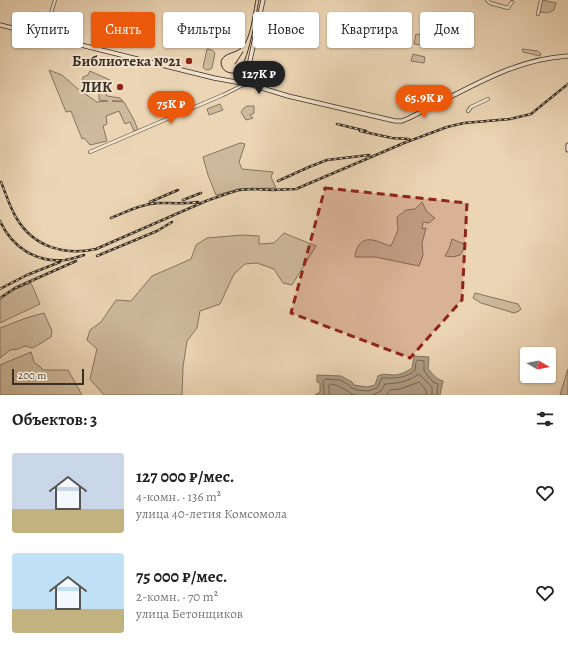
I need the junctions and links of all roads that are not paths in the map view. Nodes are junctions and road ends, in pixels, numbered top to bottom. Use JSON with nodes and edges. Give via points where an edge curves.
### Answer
{"nodes":[{"id":1,"x":55,"y":0,"type":"edge"},
{"id":2,"x":263,"y":0,"type":"edge"},
{"id":3,"x":488,"y":0,"type":"edge"},
{"id":4,"x":541,"y":0,"type":"edge"},
{"id":5,"x":512,"y":2,"type":"dead end"},
{"id":6,"x":51,"y":12,"type":"edge"},
{"id":7,"x":538,"y":14,"type":"dead end"},
{"id":8,"x":0,"y":25,"type":"edge"},
{"id":9,"x":12,"y":28,"type":"edge"},
{"id":10,"x":83,"y":46,"type":"edge"},
{"id":11,"x":568,"y":56,"type":"edge"},
{"id":12,"x":245,"y":84,"type":"junction"},
{"id":13,"x":488,"y":99,"type":"dead end"},
{"id":14,"x":468,"y":111,"type":"dead end"},
{"id":15,"x":568,"y":145,"type":"edge"},
{"id":16,"x":568,"y":150,"type":"edge"},
{"id":17,"x":90,"y":152,"type":"dead end"}],
"edges":[{"from":1,"to":6,"type":"street"},
{"from":2,"to":12,"type":"main road"},
{"from":3,"to":5,"type":"street","via":[[490,3],[508,8]]},
{"from":4,"to":7,"type":"street"},
{"from":8,"to":9,"type":"main road"},
{"from":10,"to":12,"type":"main road"},
{"from":11,"to":12,"type":"main road","via":[[518,66],[402,121],[379,118]]},
{"from":12,"to":17,"type":"street"},
{"from":13,"to":14,"type":"street"},
{"from":15,"to":16,"type":"main road"}]}
